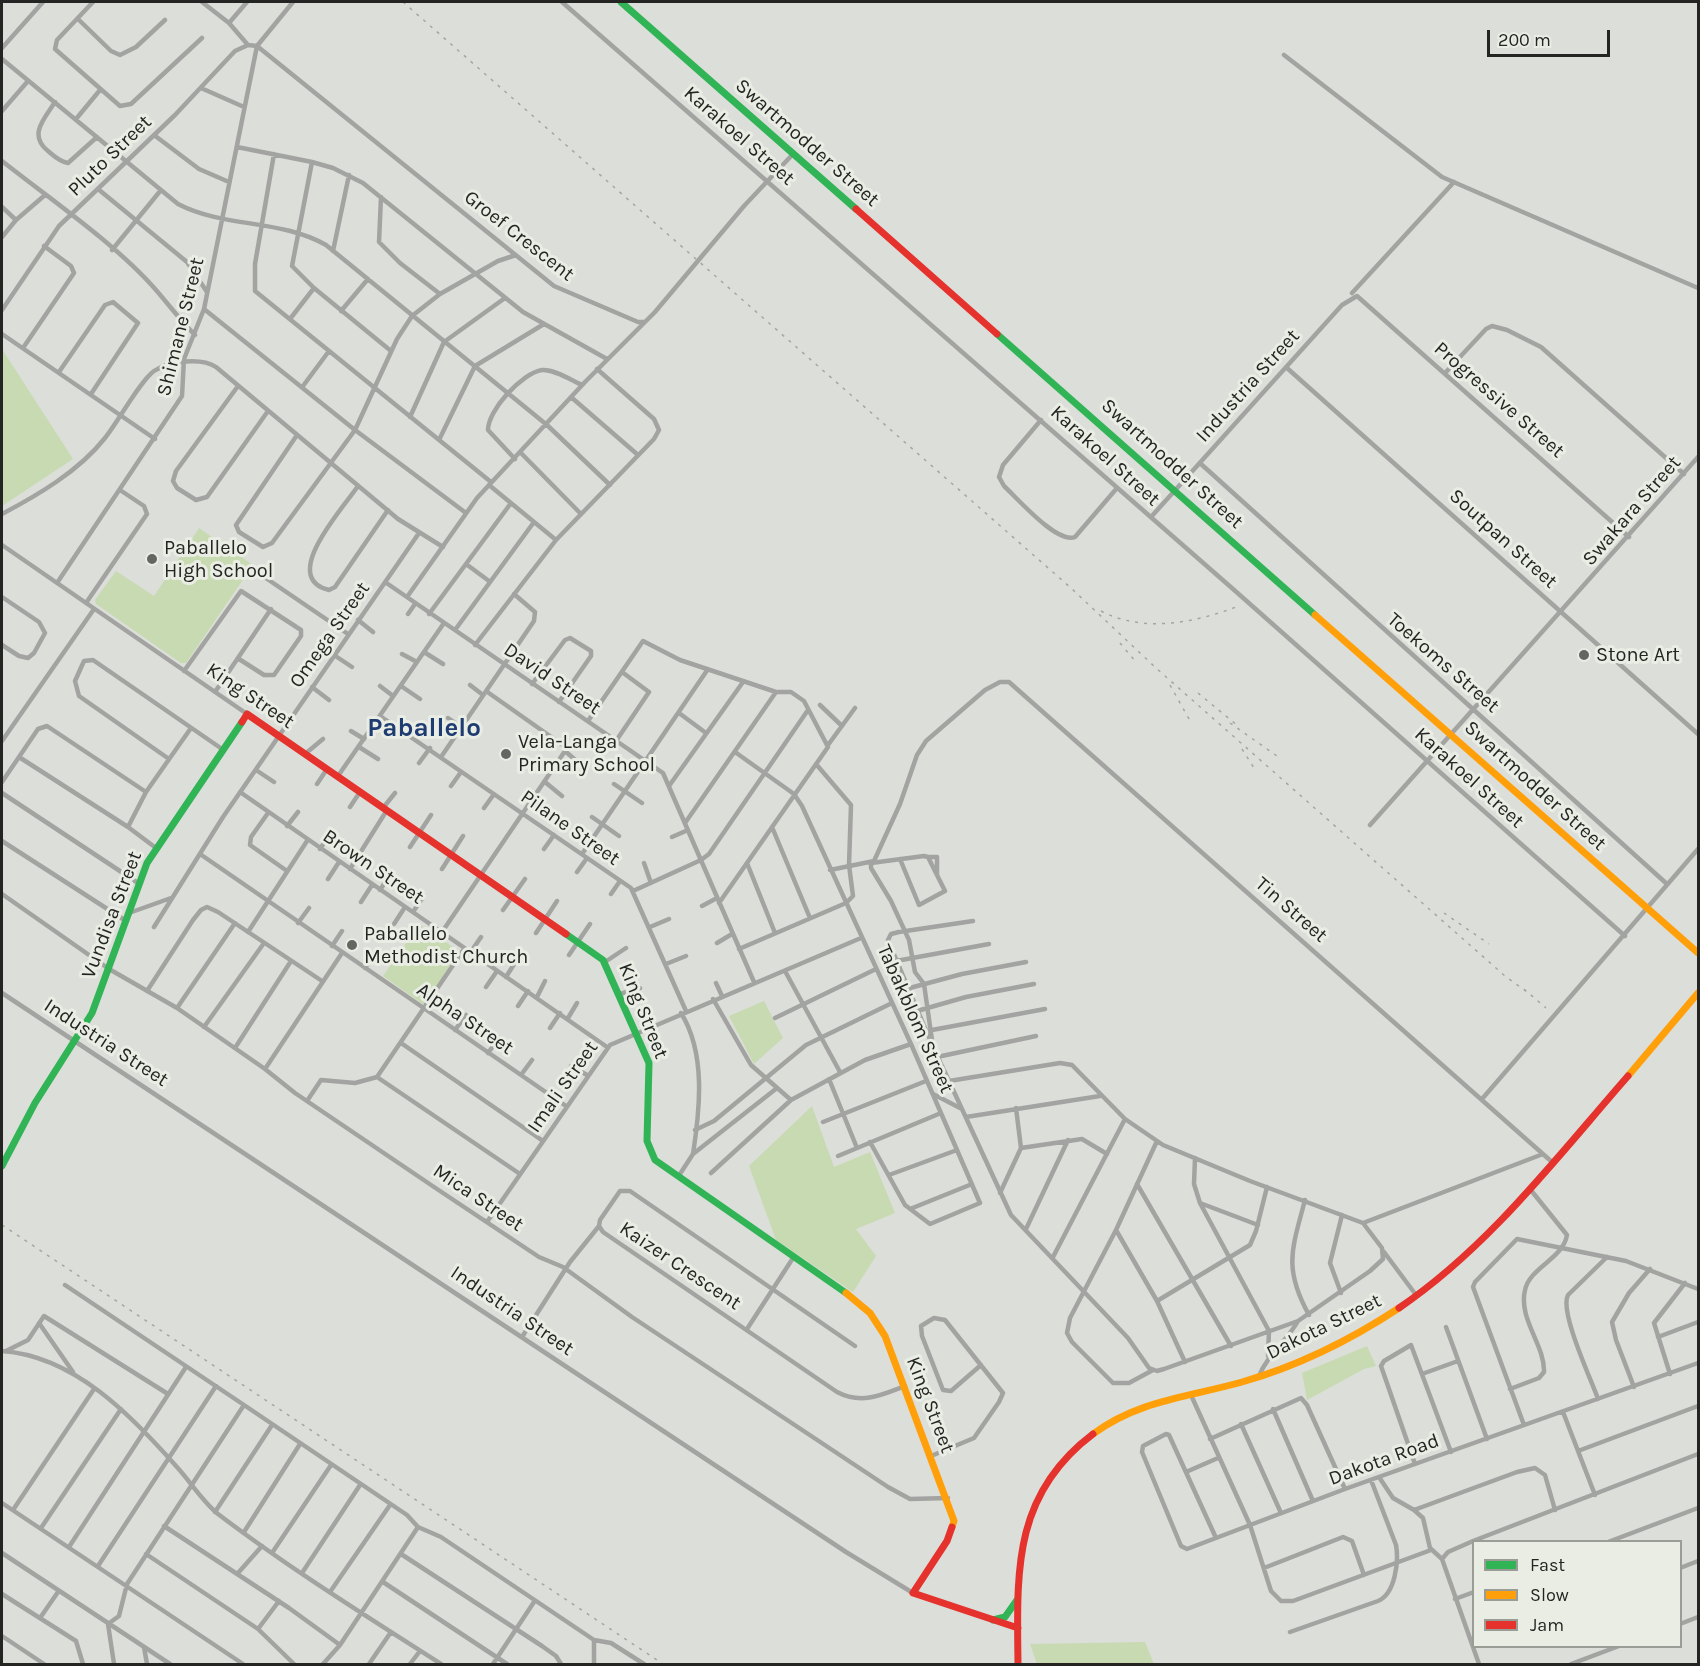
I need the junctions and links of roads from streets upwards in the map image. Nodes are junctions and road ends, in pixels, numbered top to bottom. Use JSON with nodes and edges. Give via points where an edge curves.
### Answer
{"nodes":[{"id":1,"x":43,"y":2,"type":"edge"},
{"id":2,"x":93,"y":2,"type":"edge"},
{"id":3,"x":202,"y":2,"type":"edge"},
{"id":4,"x":247,"y":2,"type":"edge"},
{"id":5,"x":293,"y":2,"type":"edge"},
{"id":6,"x":562,"y":2,"type":"edge"},
{"id":7,"x":621,"y":2,"type":"edge"},
{"id":8,"x":211,"y":4,"type":"edge"},
{"id":9,"x":78,"y":19,"type":"junction"},
{"id":10,"x":165,"y":20,"type":"dead end"},
{"id":11,"x":229,"y":23,"type":"junction"},
{"id":12,"x":202,"y":38,"type":"dead end"},
{"id":13,"x":248,"y":45,"type":"junction"},
{"id":14,"x":257,"y":45,"type":"junction"},
{"id":15,"x":2,"y":48,"type":"edge"},
{"id":16,"x":1284,"y":55,"type":"dead end"},
{"id":17,"x":2,"y":59,"type":"edge"},
{"id":18,"x":28,"y":81,"type":"junction"},
{"id":19,"x":201,"y":88,"type":"junction"},
{"id":20,"x":100,"y":90,"type":"junction"},
{"id":21,"x":55,"y":102,"type":"junction"},
{"id":22,"x":244,"y":107,"type":"junction"},
{"id":23,"x":2,"y":111,"type":"edge"},
{"id":24,"x":76,"y":119,"type":"junction"},
{"id":25,"x":154,"y":135,"type":"junction"},
{"id":26,"x":97,"y":137,"type":"junction"},
{"id":27,"x":237,"y":147,"type":"junction"},
{"id":28,"x":274,"y":154,"type":"junction"},
{"id":29,"x":793,"y":154,"type":"junction"},
{"id":30,"x":2,"y":160,"type":"edge"},
{"id":31,"x":127,"y":162,"type":"junction"},
{"id":32,"x":312,"y":162,"type":"junction"},
{"id":33,"x":349,"y":175,"type":"junction"},
{"id":34,"x":768,"y":181,"type":"junction"},
{"id":35,"x":229,"y":182,"type":"junction"},
{"id":36,"x":1454,"y":182,"type":"junction"},
{"id":37,"x":98,"y":189,"type":"junction"},
{"id":38,"x":161,"y":190,"type":"junction"},
{"id":39,"x":45,"y":195,"type":"junction"},
{"id":40,"x":381,"y":197,"type":"junction"},
{"id":41,"x":2,"y":207,"type":"edge"},
{"id":42,"x":70,"y":215,"type":"junction"},
{"id":43,"x":222,"y":217,"type":"junction"},
{"id":44,"x":16,"y":220,"type":"junction"},
{"id":45,"x":134,"y":220,"type":"junction"},
{"id":46,"x":261,"y":225,"type":"junction"},
{"id":47,"x":298,"y":232,"type":"junction"},
{"id":48,"x":2,"y":237,"type":"edge"},
{"id":49,"x":44,"y":246,"type":"junction"},
{"id":50,"x":112,"y":250,"type":"junction"},
{"id":51,"x":333,"y":251,"type":"junction"},
{"id":52,"x":516,"y":255,"type":"junction"},
{"id":53,"x":476,"y":274,"type":"junction"},
{"id":54,"x":368,"y":279,"type":"junction"},
{"id":55,"x":314,"y":288,"type":"junction"},
{"id":56,"x":1698,"y":288,"type":"edge"},
{"id":57,"x":207,"y":292,"type":"junction"},
{"id":58,"x":1352,"y":293,"type":"dead end"},
{"id":59,"x":440,"y":294,"type":"junction"},
{"id":60,"x":505,"y":298,"type":"junction"},
{"id":61,"x":1346,"y":302,"type":"joint"},
{"id":62,"x":204,"y":309,"type":"junction"},
{"id":63,"x":2,"y":310,"type":"edge"},
{"id":64,"x":341,"y":311,"type":"junction"},
{"id":65,"x":412,"y":316,"type":"junction"},
{"id":66,"x":290,"y":320,"type":"junction"},
{"id":67,"x":645,"y":322,"type":"junction"},
{"id":68,"x":543,"y":324,"type":"junction"},
{"id":69,"x":2,"y":334,"type":"edge"},
{"id":70,"x":195,"y":335,"type":"junction"},
{"id":71,"x":444,"y":342,"type":"junction"},
{"id":72,"x":23,"y":348,"type":"junction"},
{"id":73,"x":189,"y":350,"type":"junction"},
{"id":74,"x":329,"y":351,"type":"junction"},
{"id":75,"x":391,"y":351,"type":"junction"},
{"id":76,"x":607,"y":359,"type":"junction"},
{"id":77,"x":195,"y":361,"type":"junction"},
{"id":78,"x":184,"y":363,"type":"junction"},
{"id":79,"x":474,"y":366,"type":"junction"},
{"id":80,"x":1287,"y":368,"type":"junction"},
{"id":81,"x":597,"y":369,"type":"junction"},
{"id":82,"x":59,"y":372,"type":"junction"},
{"id":83,"x":1446,"y":372,"type":"junction"},
{"id":84,"x":582,"y":385,"type":"junction"},
{"id":85,"x":238,"y":386,"type":"junction"},
{"id":86,"x":303,"y":386,"type":"junction"},
{"id":87,"x":374,"y":388,"type":"junction"},
{"id":88,"x":507,"y":392,"type":"junction"},
{"id":89,"x":91,"y":394,"type":"junction"},
{"id":90,"x":571,"y":397,"type":"junction"},
{"id":91,"x":268,"y":411,"type":"junction"},
{"id":92,"x":122,"y":416,"type":"junction"},
{"id":93,"x":410,"y":417,"type":"junction"},
{"id":94,"x":1041,"y":420,"type":"junction"},
{"id":95,"x":547,"y":425,"type":"junction"},
{"id":96,"x":355,"y":429,"type":"junction"},
{"id":97,"x":297,"y":435,"type":"junction"},
{"id":98,"x":155,"y":439,"type":"junction"},
{"id":99,"x":439,"y":440,"type":"junction"},
{"id":100,"x":520,"y":452,"type":"junction"},
{"id":101,"x":638,"y":455,"type":"junction"},
{"id":102,"x":1698,"y":457,"type":"edge"},
{"id":103,"x":514,"y":459,"type":"junction"},
{"id":104,"x":329,"y":462,"type":"junction"},
{"id":105,"x":1201,"y":464,"type":"junction"},
{"id":106,"x":1684,"y":474,"type":"junction"},
{"id":107,"x":490,"y":483,"type":"junction"},
{"id":108,"x":610,"y":484,"type":"junction"},
{"id":109,"x":358,"y":486,"type":"junction"},
{"id":110,"x":1117,"y":488,"type":"junction"},
{"id":111,"x":120,"y":490,"type":"junction"},
{"id":112,"x":1176,"y":491,"type":"junction"},
{"id":113,"x":511,"y":504,"type":"junction"},
{"id":114,"x":388,"y":510,"type":"junction"},
{"id":115,"x":466,"y":513,"type":"junction"},
{"id":116,"x":2,"y":514,"type":"edge"},
{"id":117,"x":582,"y":514,"type":"junction"},
{"id":118,"x":1151,"y":517,"type":"junction"},
{"id":119,"x":534,"y":522,"type":"junction"},
{"id":120,"x":419,"y":534,"type":"junction"},
{"id":121,"x":1629,"y":537,"type":"junction"},
{"id":122,"x":556,"y":540,"type":"junction"},
{"id":123,"x":2,"y":545,"type":"edge"},
{"id":124,"x":443,"y":548,"type":"junction"},
{"id":125,"x":466,"y":564,"type":"junction"},
{"id":126,"x":254,"y":570,"type":"dead end"},
{"id":127,"x":489,"y":581,"type":"junction"},
{"id":128,"x":385,"y":582,"type":"junction"},
{"id":129,"x":57,"y":583,"type":"junction"},
{"id":130,"x":514,"y":594,"type":"junction"},
{"id":131,"x":2,"y":597,"type":"edge"},
{"id":132,"x":406,"y":597,"type":"junction"},
{"id":133,"x":86,"y":603,"type":"junction"},
{"id":134,"x":415,"y":604,"type":"junction"},
{"id":135,"x":94,"y":609,"type":"junction"},
{"id":136,"x":271,"y":609,"type":"junction"},
{"id":137,"x":1562,"y":612,"type":"junction"},
{"id":138,"x":408,"y":614,"type":"dead end"},
{"id":139,"x":429,"y":614,"type":"junction"},
{"id":140,"x":358,"y":620,"type":"junction"},
{"id":141,"x":444,"y":624,"type":"junction"},
{"id":142,"x":454,"y":630,"type":"junction"},
{"id":143,"x":373,"y":632,"type":"dead end"},
{"id":144,"x":348,"y":634,"type":"junction"},
{"id":145,"x":2,"y":645,"type":"edge"},
{"id":146,"x":476,"y":645,"type":"junction"},
{"id":147,"x":424,"y":652,"type":"junction"},
{"id":148,"x":402,"y":654,"type":"dead end"},
{"id":149,"x":334,"y":655,"type":"junction"},
{"id":150,"x":239,"y":659,"type":"junction"},
{"id":151,"x":417,"y":662,"type":"junction"},
{"id":152,"x":442,"y":664,"type":"dead end"},
{"id":153,"x":504,"y":665,"type":"junction"},
{"id":154,"x":352,"y":667,"type":"dead end"},
{"id":155,"x":708,"y":669,"type":"junction"},
{"id":156,"x":184,"y":671,"type":"junction"},
{"id":157,"x":622,"y":672,"type":"junction"},
{"id":158,"x":743,"y":682,"type":"junction"},
{"id":159,"x":532,"y":684,"type":"junction"},
{"id":160,"x":470,"y":685,"type":"dead end"},
{"id":161,"x":401,"y":686,"type":"junction"},
{"id":162,"x":312,"y":687,"type":"junction"},
{"id":163,"x":380,"y":687,"type":"dead end"},
{"id":164,"x":215,"y":692,"type":"junction"},
{"id":165,"x":776,"y":692,"type":"junction"},
{"id":166,"x":485,"y":693,"type":"junction"},
{"id":167,"x":393,"y":696,"type":"junction"},
{"id":168,"x":420,"y":699,"type":"dead end"},
{"id":169,"x":329,"y":700,"type":"dead end"},
{"id":170,"x":559,"y":702,"type":"junction"},
{"id":171,"x":820,"y":705,"type":"dead end"},
{"id":172,"x":855,"y":708,"type":"dead end"},
{"id":173,"x":1473,"y":709,"type":"junction"},
{"id":174,"x":809,"y":712,"type":"junction"},
{"id":175,"x":679,"y":713,"type":"junction"},
{"id":176,"x":247,"y":714,"type":"junction"},
{"id":177,"x":380,"y":716,"type":"junction"},
{"id":178,"x":448,"y":718,"type":"dead end"},
{"id":179,"x":588,"y":722,"type":"junction"},
{"id":180,"x":842,"y":726,"type":"junction"},
{"id":181,"x":461,"y":727,"type":"junction"},
{"id":182,"x":191,"y":728,"type":"junction"},
{"id":183,"x":351,"y":731,"type":"dead end"},
{"id":184,"x":706,"y":733,"type":"junction"},
{"id":185,"x":1452,"y":734,"type":"junction"},
{"id":186,"x":1698,"y":734,"type":"edge"},
{"id":187,"x":279,"y":736,"type":"junction"},
{"id":188,"x":323,"y":739,"type":"dead end"},
{"id":189,"x":364,"y":739,"type":"junction"},
{"id":190,"x":2,"y":741,"type":"edge"},
{"id":191,"x":616,"y":741,"type":"junction"},
{"id":192,"x":828,"y":745,"type":"junction"},
{"id":193,"x":359,"y":747,"type":"junction"},
{"id":194,"x":430,"y":748,"type":"junction"},
{"id":195,"x":222,"y":749,"type":"junction"},
{"id":196,"x":565,"y":752,"type":"junction"},
{"id":197,"x":735,"y":752,"type":"junction"},
{"id":198,"x":305,"y":754,"type":"junction"},
{"id":199,"x":19,"y":757,"type":"junction"},
{"id":200,"x":441,"y":757,"type":"junction"},
{"id":201,"x":169,"y":759,"type":"junction"},
{"id":202,"x":378,"y":759,"type":"dead end"},
{"id":203,"x":646,"y":761,"type":"junction"},
{"id":204,"x":1427,"y":761,"type":"junction"},
{"id":205,"x":419,"y":763,"type":"dead end"},
{"id":206,"x":580,"y":764,"type":"dead end"},
{"id":207,"x":816,"y":764,"type":"junction"},
{"id":208,"x":327,"y":769,"type":"junction"},
{"id":209,"x":256,"y":770,"type":"junction"},
{"id":210,"x":461,"y":772,"type":"junction"},
{"id":211,"x":765,"y":773,"type":"junction"},
{"id":212,"x":338,"y":776,"type":"junction"},
{"id":213,"x":2,"y":782,"type":"edge"},
{"id":214,"x":273,"y":782,"type":"dead end"},
{"id":215,"x":545,"y":782,"type":"junction"},
{"id":216,"x":317,"y":784,"type":"dead end"},
{"id":217,"x":614,"y":784,"type":"dead end"},
{"id":218,"x":451,"y":786,"type":"dead end"},
{"id":219,"x":669,"y":786,"type":"junction"},
{"id":220,"x":626,"y":791,"type":"junction"},
{"id":221,"x":146,"y":792,"type":"junction"},
{"id":222,"x":240,"y":792,"type":"junction"},
{"id":223,"x":360,"y":792,"type":"junction"},
{"id":224,"x":2,"y":793,"type":"edge"},
{"id":225,"x":395,"y":793,"type":"dead end"},
{"id":226,"x":494,"y":794,"type":"junction"},
{"id":227,"x":794,"y":794,"type":"junction"},
{"id":228,"x":562,"y":796,"type":"dead end"},
{"id":229,"x":642,"y":802,"type":"dead end"},
{"id":230,"x":350,"y":807,"type":"dead end"},
{"id":231,"x":484,"y":808,"type":"dead end"},
{"id":232,"x":385,"y":809,"type":"junction"},
{"id":233,"x":298,"y":812,"type":"dead end"},
{"id":234,"x":268,"y":813,"type":"junction"},
{"id":235,"x":522,"y":813,"type":"junction"},
{"id":236,"x":431,"y":815,"type":"dead end"},
{"id":237,"x":592,"y":817,"type":"dead end"},
{"id":238,"x":685,"y":823,"type":"junction"},
{"id":239,"x":604,"y":825,"type":"junction"},
{"id":240,"x":1370,"y":825,"type":"dead end"},
{"id":241,"x":287,"y":826,"type":"junction"},
{"id":242,"x":128,"y":827,"type":"junction"},
{"id":243,"x":772,"y":827,"type":"junction"},
{"id":244,"x":688,"y":830,"type":"junction"},
{"id":245,"x":419,"y":833,"type":"junction"},
{"id":246,"x":330,"y":834,"type":"dead end"},
{"id":247,"x":554,"y":835,"type":"junction"},
{"id":248,"x":463,"y":836,"type":"dead end"},
{"id":249,"x":619,"y":836,"type":"dead end"},
{"id":250,"x":672,"y":837,"type":"dead end"},
{"id":251,"x":2,"y":841,"type":"edge"},
{"id":252,"x":307,"y":841,"type":"junction"},
{"id":253,"x":410,"y":847,"type":"dead end"},
{"id":254,"x":156,"y":848,"type":"junction"},
{"id":255,"x":320,"y":849,"type":"junction"},
{"id":256,"x":544,"y":849,"type":"dead end"},
{"id":257,"x":1698,"y":849,"type":"edge"},
{"id":258,"x":200,"y":854,"type":"junction"},
{"id":259,"x":452,"y":855,"type":"junction"},
{"id":260,"x":585,"y":856,"type":"junction"},
{"id":261,"x":928,"y":857,"type":"junction"},
{"id":262,"x":900,"y":859,"type":"junction"},
{"id":263,"x":701,"y":860,"type":"junction"},
{"id":264,"x":339,"y":862,"type":"junction"},
{"id":265,"x":644,"y":863,"type":"dead end"},
{"id":266,"x":747,"y":863,"type":"junction"},
{"id":267,"x":871,"y":863,"type":"junction"},
{"id":268,"x":849,"y":865,"type":"junction"},
{"id":269,"x":350,"y":869,"type":"junction"},
{"id":270,"x":442,"y":869,"type":"dead end"},
{"id":271,"x":830,"y":870,"type":"junction"},
{"id":272,"x":287,"y":871,"type":"junction"},
{"id":273,"x":577,"y":872,"type":"dead end"},
{"id":274,"x":480,"y":874,"type":"junction"},
{"id":275,"x":390,"y":875,"type":"dead end"},
{"id":276,"x":936,"y":878,"type":"junction"},
{"id":277,"x":328,"y":879,"type":"dead end"},
{"id":278,"x":525,"y":879,"type":"dead end"},
{"id":279,"x":620,"y":881,"type":"junction"},
{"id":280,"x":138,"y":883,"type":"junction"},
{"id":281,"x":651,"y":883,"type":"junction"},
{"id":282,"x":1667,"y":884,"type":"junction"},
{"id":283,"x":372,"y":885,"type":"junction"},
{"id":284,"x":380,"y":890,"type":"junction"},
{"id":285,"x":633,"y":891,"type":"junction"},
{"id":286,"x":2,"y":894,"type":"edge"},
{"id":287,"x":611,"y":894,"type":"dead end"},
{"id":288,"x":423,"y":897,"type":"dead end"},
{"id":289,"x":512,"y":897,"type":"junction"},
{"id":290,"x":171,"y":898,"type":"junction"},
{"id":291,"x":557,"y":901,"type":"dead end"},
{"id":292,"x":718,"y":901,"type":"junction"},
{"id":293,"x":268,"y":902,"type":"junction"},
{"id":294,"x":361,"y":902,"type":"dead end"},
{"id":295,"x":846,"y":903,"type":"junction"},
{"id":296,"x":702,"y":906,"type":"dead end"},
{"id":297,"x":405,"y":907,"type":"junction"},
{"id":298,"x":309,"y":908,"type":"dead end"},
{"id":299,"x":1648,"y":909,"type":"junction"},
{"id":300,"x":503,"y":910,"type":"dead end"},
{"id":301,"x":413,"y":912,"type":"junction"},
{"id":302,"x":127,"y":917,"type":"junction"},
{"id":303,"x":810,"y":918,"type":"junction"},
{"id":304,"x":545,"y":919,"type":"junction"},
{"id":305,"x":669,"y":919,"type":"dead end"},
{"id":306,"x":973,"y":921,"type":"dead end"},
{"id":307,"x":234,"y":923,"type":"junction"},
{"id":308,"x":298,"y":923,"type":"junction"},
{"id":309,"x":394,"y":924,"type":"dead end"},
{"id":310,"x":590,"y":924,"type":"dead end"},
{"id":311,"x":154,"y":927,"type":"dead end"},
{"id":312,"x":650,"y":927,"type":"junction"},
{"id":313,"x":342,"y":931,"type":"dead end"},
{"id":314,"x":905,"y":931,"type":"junction"},
{"id":315,"x":248,"y":932,"type":"junction"},
{"id":316,"x":442,"y":932,"type":"junction"},
{"id":317,"x":536,"y":933,"type":"dead end"},
{"id":318,"x":775,"y":933,"type":"junction"},
{"id":319,"x":732,"y":934,"type":"junction"},
{"id":320,"x":1625,"y":936,"type":"junction"},
{"id":321,"x":481,"y":937,"type":"dead end"},
{"id":322,"x":861,"y":938,"type":"junction"},
{"id":323,"x":578,"y":942,"type":"junction"},
{"id":324,"x":264,"y":943,"type":"junction"},
{"id":325,"x":717,"y":943,"type":"dead end"},
{"id":326,"x":988,"y":944,"type":"dead end"},
{"id":327,"x":332,"y":946,"type":"junction"},
{"id":328,"x":626,"y":948,"type":"dead end"},
{"id":329,"x":464,"y":949,"type":"junction"},
{"id":330,"x":739,"y":949,"type":"junction"},
{"id":331,"x":342,"y":953,"type":"junction"},
{"id":332,"x":375,"y":953,"type":"dead end"},
{"id":333,"x":470,"y":953,"type":"junction"},
{"id":334,"x":1698,"y":953,"type":"edge"},
{"id":335,"x":569,"y":955,"type":"dead end"},
{"id":336,"x":686,"y":956,"type":"dead end"},
{"id":337,"x":914,"y":956,"type":"junction"},
{"id":338,"x":291,"y":961,"type":"junction"},
{"id":339,"x":516,"y":961,"type":"dead end"},
{"id":340,"x":896,"y":961,"type":"junction"},
{"id":341,"x":605,"y":962,"type":"junction"},
{"id":342,"x":1026,"y":962,"type":"dead end"},
{"id":343,"x":666,"y":964,"type":"junction"},
{"id":344,"x":365,"y":968,"type":"junction"},
{"id":345,"x":109,"y":969,"type":"junction"},
{"id":346,"x":876,"y":969,"type":"junction"},
{"id":347,"x":497,"y":971,"type":"junction"},
{"id":348,"x":785,"y":971,"type":"junction"},
{"id":349,"x":506,"y":976,"type":"junction"},
{"id":350,"x":322,"y":981,"type":"junction"},
{"id":351,"x":545,"y":981,"type":"dead end"},
{"id":352,"x":754,"y":982,"type":"junction"},
{"id":353,"x":716,"y":983,"type":"dead end"},
{"id":354,"x":924,"y":984,"type":"junction"},
{"id":355,"x":1034,"y":984,"type":"dead end"},
{"id":356,"x":486,"y":987,"type":"dead end"},
{"id":357,"x":640,"y":988,"type":"dead end"},
{"id":358,"x":906,"y":989,"type":"junction"},
{"id":359,"x":147,"y":991,"type":"junction"},
{"id":360,"x":528,"y":992,"type":"junction"},
{"id":361,"x":2,"y":993,"type":"edge"},
{"id":362,"x":1698,"y":993,"type":"edge"},
{"id":363,"x":620,"y":994,"type":"junction"},
{"id":364,"x":722,"y":996,"type":"junction"},
{"id":365,"x":537,"y":997,"type":"junction"},
{"id":366,"x":713,"y":999,"type":"junction"},
{"id":367,"x":577,"y":1003,"type":"dead end"},
{"id":368,"x":892,"y":1003,"type":"junction"},
{"id":369,"x":804,"y":1004,"type":"junction"},
{"id":370,"x":518,"y":1006,"type":"dead end"},
{"id":371,"x":177,"y":1008,"type":"junction"},
{"id":372,"x":929,"y":1008,"type":"junction"},
{"id":373,"x":424,"y":1009,"type":"junction"},
{"id":374,"x":1045,"y":1010,"type":"dead end"},
{"id":375,"x":917,"y":1011,"type":"junction"},
{"id":376,"x":683,"y":1012,"type":"junction"},
{"id":377,"x":560,"y":1013,"type":"junction"},
{"id":378,"x":466,"y":1015,"type":"dead end"},
{"id":379,"x":568,"y":1018,"type":"junction"},
{"id":380,"x":775,"y":1018,"type":"dead end"},
{"id":381,"x":204,"y":1027,"type":"junction"},
{"id":382,"x":550,"y":1028,"type":"dead end"},
{"id":383,"x":455,"y":1030,"type":"junction"},
{"id":384,"x":932,"y":1030,"type":"junction"},
{"id":385,"x":636,"y":1034,"type":"junction"},
{"id":386,"x":1036,"y":1036,"type":"dead end"},
{"id":387,"x":820,"y":1037,"type":"junction"},
{"id":388,"x":499,"y":1038,"type":"dead end"},
{"id":389,"x":74,"y":1041,"type":"junction"},
{"id":390,"x":401,"y":1043,"type":"junction"},
{"id":391,"x":911,"y":1044,"type":"junction"},
{"id":392,"x":607,"y":1047,"type":"junction"},
{"id":393,"x":933,"y":1047,"type":"junction"},
{"id":394,"x":235,"y":1048,"type":"junction"},
{"id":395,"x":488,"y":1053,"type":"junction"},
{"id":396,"x":937,"y":1057,"type":"junction"},
{"id":397,"x":532,"y":1060,"type":"dead end"},
{"id":398,"x":571,"y":1066,"type":"dead end"},
{"id":399,"x":265,"y":1069,"type":"junction"},
{"id":400,"x":840,"y":1072,"type":"junction"},
{"id":401,"x":521,"y":1075,"type":"junction"},
{"id":402,"x":587,"y":1075,"type":"junction"},
{"id":403,"x":377,"y":1077,"type":"junction"},
{"id":404,"x":764,"y":1078,"type":"junction"},
{"id":405,"x":829,"y":1079,"type":"junction"},
{"id":406,"x":926,"y":1081,"type":"junction"},
{"id":407,"x":949,"y":1081,"type":"junction"},
{"id":408,"x":777,"y":1089,"type":"junction"},
{"id":409,"x":933,"y":1094,"type":"junction"},
{"id":410,"x":1100,"y":1096,"type":"junction"},
{"id":411,"x":1482,"y":1099,"type":"junction"},
{"id":412,"x":791,"y":1100,"type":"junction"},
{"id":413,"x":307,"y":1101,"type":"junction"},
{"id":414,"x":566,"y":1106,"type":"junction"},
{"id":415,"x":1016,"y":1108,"type":"junction"},
{"id":416,"x":963,"y":1109,"type":"junction"},
{"id":417,"x":845,"y":1113,"type":"junction"},
{"id":418,"x":941,"y":1113,"type":"junction"},
{"id":419,"x":966,"y":1117,"type":"junction"},
{"id":420,"x":1125,"y":1119,"type":"junction"},
{"id":421,"x":823,"y":1122,"type":"dead end"},
{"id":422,"x":695,"y":1130,"type":"junction"},
{"id":423,"x":1068,"y":1140,"type":"junction"},
{"id":424,"x":543,"y":1141,"type":"junction"},
{"id":425,"x":1157,"y":1141,"type":"junction"},
{"id":426,"x":870,"y":1142,"type":"junction"},
{"id":427,"x":857,"y":1148,"type":"junction"},
{"id":428,"x":1021,"y":1148,"type":"junction"},
{"id":429,"x":957,"y":1150,"type":"junction"},
{"id":430,"x":693,"y":1154,"type":"junction"},
{"id":431,"x":1107,"y":1154,"type":"junction"},
{"id":432,"x":1543,"y":1154,"type":"junction"},
{"id":433,"x":838,"y":1156,"type":"dead end"},
{"id":434,"x":1195,"y":1158,"type":"junction"},
{"id":435,"x":1552,"y":1162,"type":"junction"},
{"id":436,"x":2,"y":1167,"type":"edge"},
{"id":437,"x":711,"y":1173,"type":"dead end"},
{"id":438,"x":520,"y":1174,"type":"junction"},
{"id":439,"x":889,"y":1175,"type":"junction"},
{"id":440,"x":678,"y":1177,"type":"junction"},
{"id":441,"x":972,"y":1184,"type":"junction"},
{"id":442,"x":1137,"y":1184,"type":"junction"},
{"id":443,"x":1267,"y":1187,"type":"junction"},
{"id":444,"x":1530,"y":1189,"type":"junction"},
{"id":445,"x":1000,"y":1194,"type":"junction"},
{"id":446,"x":1305,"y":1200,"type":"junction"},
{"id":447,"x":1200,"y":1203,"type":"junction"},
{"id":448,"x":910,"y":1209,"type":"junction"},
{"id":449,"x":1342,"y":1215,"type":"junction"},
{"id":450,"x":487,"y":1222,"type":"junction"},
{"id":451,"x":1363,"y":1222,"type":"junction"},
{"id":452,"x":1258,"y":1225,"type":"junction"},
{"id":453,"x":599,"y":1226,"type":"junction"},
{"id":454,"x":1026,"y":1229,"type":"junction"},
{"id":455,"x":1116,"y":1230,"type":"junction"},
{"id":456,"x":1563,"y":1248,"type":"junction"},
{"id":457,"x":1384,"y":1252,"type":"junction"},
{"id":458,"x":1053,"y":1257,"type":"junction"},
{"id":459,"x":1607,"y":1257,"type":"junction"},
{"id":460,"x":793,"y":1258,"type":"junction"},
{"id":461,"x":1230,"y":1258,"type":"junction"},
{"id":462,"x":566,"y":1269,"type":"junction"},
{"id":463,"x":1650,"y":1269,"type":"junction"},
{"id":464,"x":1193,"y":1280,"type":"junction"},
{"id":465,"x":1685,"y":1283,"type":"junction"},
{"id":466,"x":64,"y":1285,"type":"dead end"},
{"id":467,"x":1698,"y":1288,"type":"edge"},
{"id":468,"x":774,"y":1290,"type":"junction"},
{"id":469,"x":1084,"y":1290,"type":"junction"},
{"id":470,"x":1341,"y":1293,"type":"junction"},
{"id":471,"x":1416,"y":1296,"type":"junction"},
{"id":472,"x":1157,"y":1301,"type":"junction"},
{"id":473,"x":1310,"y":1315,"type":"junction"},
{"id":474,"x":1298,"y":1321,"type":"junction"},
{"id":475,"x":1698,"y":1322,"type":"edge"},
{"id":476,"x":39,"y":1323,"type":"junction"},
{"id":477,"x":1446,"y":1327,"type":"dead end"},
{"id":478,"x":747,"y":1329,"type":"junction"},
{"id":479,"x":1269,"y":1331,"type":"junction"},
{"id":480,"x":522,"y":1337,"type":"junction"},
{"id":481,"x":1658,"y":1337,"type":"junction"},
{"id":482,"x":855,"y":1346,"type":"dead end"},
{"id":483,"x":1231,"y":1346,"type":"junction"},
{"id":484,"x":4,"y":1351,"type":"edge"},
{"id":485,"x":1268,"y":1356,"type":"junction"},
{"id":486,"x":1458,"y":1361,"type":"junction"},
{"id":487,"x":1185,"y":1362,"type":"junction"},
{"id":488,"x":1698,"y":1363,"type":"edge"},
{"id":489,"x":981,"y":1365,"type":"junction"},
{"id":490,"x":186,"y":1367,"type":"junction"},
{"id":491,"x":1153,"y":1370,"type":"junction"},
{"id":492,"x":75,"y":1374,"type":"junction"},
{"id":493,"x":1422,"y":1374,"type":"junction"},
{"id":494,"x":1670,"y":1374,"type":"junction"},
{"id":495,"x":1259,"y":1376,"type":"junction"},
{"id":496,"x":216,"y":1386,"type":"junction"},
{"id":497,"x":905,"y":1386,"type":"junction"},
{"id":498,"x":1634,"y":1388,"type":"junction"},
{"id":499,"x":94,"y":1389,"type":"junction"},
{"id":500,"x":1510,"y":1389,"type":"junction"},
{"id":501,"x":168,"y":1394,"type":"junction"},
{"id":502,"x":1191,"y":1395,"type":"junction"},
{"id":503,"x":1598,"y":1399,"type":"junction"},
{"id":504,"x":244,"y":1405,"type":"junction"},
{"id":505,"x":1698,"y":1406,"type":"edge"},
{"id":506,"x":121,"y":1409,"type":"junction"},
{"id":507,"x":1273,"y":1409,"type":"junction"},
{"id":508,"x":1563,"y":1412,"type":"junction"},
{"id":509,"x":1241,"y":1424,"type":"junction"},
{"id":510,"x":272,"y":1425,"type":"junction"},
{"id":511,"x":1524,"y":1425,"type":"junction"},
{"id":512,"x":145,"y":1430,"type":"junction"},
{"id":513,"x":1210,"y":1439,"type":"junction"},
{"id":514,"x":1487,"y":1439,"type":"junction"},
{"id":515,"x":300,"y":1444,"type":"junction"},
{"id":516,"x":1578,"y":1451,"type":"junction"},
{"id":517,"x":1451,"y":1452,"type":"junction"},
{"id":518,"x":1698,"y":1454,"type":"edge"},
{"id":519,"x":168,"y":1456,"type":"junction"},
{"id":520,"x":931,"y":1456,"type":"junction"},
{"id":521,"x":1218,"y":1458,"type":"junction"},
{"id":522,"x":1415,"y":1464,"type":"junction"},
{"id":523,"x":332,"y":1466,"type":"junction"},
{"id":524,"x":1185,"y":1472,"type":"junction"},
{"id":525,"x":1379,"y":1478,"type":"junction"},
{"id":526,"x":1371,"y":1480,"type":"junction"},
{"id":527,"x":192,"y":1484,"type":"junction"},
{"id":528,"x":360,"y":1485,"type":"junction"},
{"id":529,"x":1345,"y":1489,"type":"junction"},
{"id":530,"x":1595,"y":1495,"type":"junction"},
{"id":531,"x":948,"y":1498,"type":"junction"},
{"id":532,"x":1313,"y":1501,"type":"junction"},
{"id":533,"x":2,"y":1503,"type":"edge"},
{"id":534,"x":390,"y":1505,"type":"junction"},
{"id":535,"x":1698,"y":1508,"type":"edge"},
{"id":536,"x":13,"y":1510,"type":"junction"},
{"id":537,"x":1414,"y":1510,"type":"junction"},
{"id":538,"x":1555,"y":1510,"type":"junction"},
{"id":539,"x":215,"y":1512,"type":"junction"},
{"id":540,"x":1281,"y":1513,"type":"junction"},
{"id":541,"x":1250,"y":1525,"type":"junction"},
{"id":542,"x":164,"y":1526,"type":"junction"},
{"id":543,"x":418,"y":1527,"type":"junction"},
{"id":544,"x":41,"y":1528,"type":"junction"},
{"id":545,"x":244,"y":1532,"type":"junction"},
{"id":546,"x":1216,"y":1538,"type":"junction"},
{"id":547,"x":1476,"y":1540,"type":"edge"},
{"id":548,"x":1613,"y":1540,"type":"edge"},
{"id":549,"x":1472,"y":1541,"type":"edge"},
{"id":550,"x":69,"y":1546,"type":"junction"},
{"id":551,"x":262,"y":1546,"type":"junction"},
{"id":552,"x":1431,"y":1550,"type":"junction"},
{"id":553,"x":272,"y":1552,"type":"junction"},
{"id":554,"x":146,"y":1554,"type":"junction"},
{"id":555,"x":401,"y":1554,"type":"junction"},
{"id":556,"x":2,"y":1555,"type":"edge"},
{"id":557,"x":1442,"y":1558,"type":"junction"},
{"id":558,"x":1698,"y":1561,"type":"edge"},
{"id":559,"x":1394,"y":1562,"type":"junction"},
{"id":560,"x":98,"y":1566,"type":"junction"},
{"id":561,"x":1682,"y":1567,"type":"edge"},
{"id":562,"x":1264,"y":1568,"type":"junction"},
{"id":563,"x":238,"y":1573,"type":"junction"},
{"id":564,"x":302,"y":1573,"type":"junction"},
{"id":565,"x":1364,"y":1575,"type":"junction"},
{"id":566,"x":383,"y":1582,"type":"junction"},
{"id":567,"x":127,"y":1584,"type":"junction"},
{"id":568,"x":58,"y":1592,"type":"junction"},
{"id":569,"x":330,"y":1592,"type":"junction"},
{"id":570,"x":1472,"y":1592,"type":"edge"},
{"id":571,"x":913,"y":1593,"type":"junction"},
{"id":572,"x":2,"y":1594,"type":"edge"},
{"id":573,"x":1018,"y":1598,"type":"junction"},
{"id":574,"x":1455,"y":1599,"type":"junction"},
{"id":575,"x":279,"y":1601,"type":"junction"},
{"id":576,"x":534,"y":1602,"type":"junction"},
{"id":577,"x":362,"y":1613,"type":"junction"},
{"id":578,"x":1698,"y":1617,"type":"edge"},
{"id":579,"x":40,"y":1618,"type":"junction"},
{"id":580,"x":988,"y":1619,"type":"junction"},
{"id":581,"x":1682,"y":1623,"type":"edge"},
{"id":582,"x":108,"y":1624,"type":"junction"},
{"id":583,"x":1018,"y":1628,"type":"junction"},
{"id":584,"x":258,"y":1629,"type":"junction"},
{"id":585,"x":516,"y":1630,"type":"junction"},
{"id":586,"x":391,"y":1632,"type":"junction"},
{"id":587,"x":1290,"y":1632,"type":"dead end"},
{"id":588,"x":2,"y":1636,"type":"edge"},
{"id":589,"x":594,"y":1640,"type":"junction"},
{"id":590,"x":1472,"y":1642,"type":"edge"},
{"id":591,"x":340,"y":1645,"type":"junction"},
{"id":592,"x":144,"y":1647,"type":"junction"},
{"id":593,"x":1474,"y":1648,"type":"edge"},
{"id":594,"x":1616,"y":1648,"type":"edge"},
{"id":595,"x":420,"y":1651,"type":"junction"},
{"id":596,"x":497,"y":1658,"type":"junction"},
{"id":597,"x":44,"y":1665,"type":"edge"},
{"id":598,"x":83,"y":1665,"type":"edge"},
{"id":599,"x":114,"y":1665,"type":"edge"},
{"id":600,"x":147,"y":1665,"type":"edge"},
{"id":601,"x":170,"y":1665,"type":"edge"},
{"id":602,"x":243,"y":1665,"type":"edge"},
{"id":603,"x":294,"y":1665,"type":"edge"},
{"id":604,"x":323,"y":1665,"type":"edge"},
{"id":605,"x":369,"y":1665,"type":"edge"},
{"id":606,"x":410,"y":1665,"type":"edge"},
{"id":607,"x":441,"y":1665,"type":"edge"},
{"id":608,"x":493,"y":1665,"type":"edge"},
{"id":609,"x":507,"y":1665,"type":"edge"},
{"id":610,"x":561,"y":1665,"type":"edge"},
{"id":611,"x":594,"y":1665,"type":"edge"},
{"id":612,"x":644,"y":1665,"type":"edge"},
{"id":613,"x":1018,"y":1665,"type":"edge"},
{"id":614,"x":1479,"y":1665,"type":"edge"},
{"id":615,"x":1570,"y":1665,"type":"edge"}],
"edges":[{"from":1,"to":15,"type":"street"},
{"from":2,"to":9,"type":"street"},
{"from":3,"to":8,"type":"street"},
{"from":4,"to":11,"type":"street"},
{"from":5,"to":14,"type":"street"},
{"from":6,"to":34,"type":"street","name":"Karakoel Street"},
{"from":7,"to":29,"type":"street","name":"Swartmodder Street"},
{"from":8,"to":11,"type":"street"},
{"from":9,"to":10,"type":"street","via":[[120,55]]},
{"from":9,"to":20,"type":"street","via":[[57,40],[55,49]]},
{"from":11,"to":13,"type":"street"},
{"from":12,"to":20,"type":"street","via":[[128,106],[120,106]]},
{"from":13,"to":14,"type":"street"},
{"from":13,"to":19,"type":"street","name":"Pluto Street","via":[[235,51]]},
{"from":14,"to":22,"type":"street","name":"Shimane Street"},
{"from":14,"to":52,"type":"street","name":"Groef Crescent"},
{"from":16,"to":36,"type":"street","via":[[1434,172]]},
{"from":17,"to":18,"type":"street"},
{"from":18,"to":21,"type":"street"},
{"from":18,"to":23,"type":"street"},
{"from":19,"to":22,"type":"street"},
{"from":19,"to":25,"type":"street","name":"Pluto Street"},
{"from":20,"to":24,"type":"street"},
{"from":21,"to":24,"type":"street"},
{"from":21,"to":26,"type":"street","via":[[37,132],[42,146],[68,163]]},
{"from":22,"to":27,"type":"street","name":"Shimane Street"},
{"from":24,"to":26,"type":"street"},
{"from":25,"to":31,"type":"street","name":"Pluto Street"},
{"from":25,"to":35,"type":"street","via":[[199,170]]},
{"from":26,"to":31,"type":"street"},
{"from":27,"to":28,"type":"street"},
{"from":27,"to":35,"type":"street","name":"Shimane Street"},
{"from":28,"to":32,"type":"street"},
{"from":28,"to":46,"type":"street"},
{"from":29,"to":34,"type":"street"},
{"from":29,"to":112,"type":"street","name":"Swartmodder Street"},
{"from":30,"to":39,"type":"street"},
{"from":31,"to":37,"type":"street","name":"Pluto Street"},
{"from":31,"to":38,"type":"street"},
{"from":32,"to":33,"type":"street"},
{"from":32,"to":47,"type":"street"},
{"from":33,"to":40,"type":"street"},
{"from":33,"to":51,"type":"street"},
{"from":34,"to":67,"type":"street"},
{"from":34,"to":94,"type":"street","name":"Karakoel Street"},
{"from":35,"to":43,"type":"street","name":"Shimane Street"},
{"from":36,"to":56,"type":"street"},
{"from":36,"to":58,"type":"street"},
{"from":37,"to":42,"type":"street","name":"Pluto Street"},
{"from":37,"to":45,"type":"street"},
{"from":38,"to":43,"type":"street","via":[[185,207]]},
{"from":38,"to":45,"type":"street"},
{"from":39,"to":42,"type":"street"},
{"from":39,"to":44,"type":"street"},
{"from":40,"to":53,"type":"street"},
{"from":40,"to":59,"type":"street","via":[[379,242]]},
{"from":41,"to":44,"type":"street"},
{"from":42,"to":49,"type":"street","name":"Pluto Street"},
{"from":42,"to":50,"type":"street"},
{"from":43,"to":46,"type":"street"},
{"from":43,"to":57,"type":"street","name":"Shimane Street"},
{"from":44,"to":48,"type":"street"},
{"from":45,"to":50,"type":"street"},
{"from":45,"to":57,"type":"street","via":[[187,262]]},
{"from":46,"to":47,"type":"street"},
{"from":46,"to":66,"type":"street","via":[[253,287]]},
{"from":47,"to":51,"type":"street"},
{"from":47,"to":55,"type":"street","via":[[292,266]]},
{"from":49,"to":63,"type":"street","name":"Pluto Street"},
{"from":49,"to":72,"type":"street","via":[[71,266],[74,273]]},
{"from":50,"to":70,"type":"street","via":[[156,290]]},
{"from":51,"to":54,"type":"street"},
{"from":52,"to":53,"type":"street"},
{"from":52,"to":67,"type":"street","name":"Groef Crescent","via":[[569,294]]},
{"from":53,"to":59,"type":"street"},
{"from":53,"to":60,"type":"street"},
{"from":54,"to":64,"type":"street"},
{"from":54,"to":65,"type":"street"},
{"from":55,"to":64,"type":"street"},
{"from":55,"to":66,"type":"street"},
{"from":57,"to":62,"type":"street","name":"Shimane Street"},
{"from":59,"to":65,"type":"street"},
{"from":60,"to":68,"type":"street"},
{"from":60,"to":71,"type":"street"},
{"from":61,"to":80,"type":"street","name":"Industria Street"},
{"from":61,"to":83,"type":"street","name":"Progressive Street","via":[[1360,298]]},
{"from":62,"to":70,"type":"street","name":"Shimane Street"},
{"from":62,"to":86,"type":"street"},
{"from":64,"to":75,"type":"street"},
{"from":65,"to":71,"type":"street"},
{"from":65,"to":75,"type":"street"},
{"from":66,"to":74,"type":"street"},
{"from":67,"to":76,"type":"street"},
{"from":68,"to":76,"type":"street"},
{"from":68,"to":79,"type":"street"},
{"from":69,"to":72,"type":"street"},
{"from":70,"to":73,"type":"street","name":"Shimane Street"},
{"from":71,"to":79,"type":"street"},
{"from":71,"to":93,"type":"street"},
{"from":72,"to":82,"type":"street"},
{"from":73,"to":77,"type":"street"},
{"from":73,"to":78,"type":"street","name":"Shimane Street"},
{"from":74,"to":86,"type":"street"},
{"from":74,"to":87,"type":"street"},
{"from":75,"to":87,"type":"street"},
{"from":76,"to":81,"type":"street"},
{"from":77,"to":78,"type":"street"},
{"from":77,"to":85,"type":"street","via":[[212,364]]},
{"from":78,"to":92,"type":"street","via":[[153,371]]},
{"from":78,"to":98,"type":"street","name":"Shimane Street","via":[[182,396]]},
{"from":79,"to":88,"type":"street"},
{"from":79,"to":99,"type":"street"},
{"from":80,"to":105,"type":"street","name":"Industria Street"},
{"from":80,"to":137,"type":"street","name":"Soutpan Street"},
{"from":81,"to":84,"type":"street"},
{"from":81,"to":101,"type":"street","via":[[657,423],[657,434]]},
{"from":82,"to":89,"type":"street"},
{"from":82,"to":89,"type":"street","via":[[105,304],[113,302],[120,306],[138,322]]},
{"from":83,"to":106,"type":"street","via":[[1486,329],[1492,326],[1507,330],[1546,352]]},
{"from":83,"to":121,"type":"street","name":"Progressive Street"},
{"from":84,"to":88,"type":"street","via":[[546,370],[536,372]]},
{"from":84,"to":90,"type":"street"},
{"from":85,"to":91,"type":"street"},
{"from":85,"to":91,"type":"street","via":[[176,471],[173,481],[177,488],[196,500],[207,497]]},
{"from":86,"to":96,"type":"street"},
{"from":87,"to":93,"type":"street"},
{"from":87,"to":96,"type":"street"},
{"from":88,"to":95,"type":"street"},
{"from":88,"to":103,"type":"street","via":[[490,419],[488,430]]},
{"from":89,"to":92,"type":"street"},
{"from":90,"to":95,"type":"street"},
{"from":90,"to":101,"type":"street"},
{"from":91,"to":97,"type":"street"},
{"from":92,"to":98,"type":"street"},
{"from":92,"to":116,"type":"street","via":[[85,458],[45,489]]},
{"from":93,"to":99,"type":"street"},
{"from":94,"to":110,"type":"street","name":"Karakoel Street"},
{"from":94,"to":110,"type":"street","via":[[1003,465],[999,477],[1053,531],[1065,538],[1075,537]]},
{"from":95,"to":100,"type":"street"},
{"from":95,"to":108,"type":"street"},
{"from":96,"to":104,"type":"street"},
{"from":96,"to":115,"type":"street"},
{"from":97,"to":104,"type":"street"},
{"from":97,"to":104,"type":"street","via":[[237,523],[239,532],[263,547],[269,546]]},
{"from":98,"to":111,"type":"street","name":"Shimane Street"},
{"from":99,"to":107,"type":"street"},
{"from":100,"to":103,"type":"street"},
{"from":100,"to":117,"type":"street"},
{"from":101,"to":108,"type":"street"},
{"from":102,"to":106,"type":"street","name":"Swakara Street"},
{"from":103,"to":107,"type":"street"},
{"from":104,"to":109,"type":"street"},
{"from":105,"to":112,"type":"street","name":"Industria Street"},
{"from":105,"to":173,"type":"street","name":"Toekoms Street"},
{"from":106,"to":121,"type":"street","name":"Swakara Street"},
{"from":107,"to":113,"type":"street"},
{"from":107,"to":115,"type":"street"},
{"from":108,"to":117,"type":"street"},
{"from":109,"to":114,"type":"street"},
{"from":109,"to":114,"type":"street","via":[[311,554],[310,573],[317,585],[327,590],[335,587]]},
{"from":110,"to":118,"type":"street","name":"Karakoel Street"},
{"from":111,"to":129,"type":"street","name":"Shimane Street"},
{"from":111,"to":133,"type":"street","via":[[144,506],[147,514]]},
{"from":112,"to":118,"type":"street","name":"Industria Street"},
{"from":112,"to":185,"type":"street","name":"Swartmodder Street"},
{"from":113,"to":119,"type":"street"},
{"from":113,"to":125,"type":"street"},
{"from":114,"to":120,"type":"street"},
{"from":115,"to":124,"type":"street"},
{"from":117,"to":122,"type":"street"},
{"from":118,"to":204,"type":"street","name":"Karakoel Street"},
{"from":119,"to":122,"type":"street"},
{"from":119,"to":127,"type":"street"},
{"from":120,"to":124,"type":"street"},
{"from":120,"to":128,"type":"street","name":"Omega Street"},
{"from":121,"to":137,"type":"street","name":"Swakara Street"},
{"from":122,"to":130,"type":"street"},
{"from":123,"to":129,"type":"street","name":"King Street"},
{"from":124,"to":132,"type":"street"},
{"from":125,"to":127,"type":"street"},
{"from":125,"to":139,"type":"street"},
{"from":126,"to":144,"type":"street"},
{"from":127,"to":142,"type":"street"},
{"from":128,"to":132,"type":"street","name":"David Street"},
{"from":128,"to":140,"type":"street","name":"Omega Street"},
{"from":129,"to":133,"type":"street","name":"King Street"},
{"from":130,"to":146,"type":"street"},
{"from":130,"to":153,"type":"street","via":[[536,615]]},
{"from":131,"to":145,"type":"street","via":[[39,622],[45,633],[28,658],[19,657]]},
{"from":132,"to":134,"type":"street","name":"David Street"},
{"from":133,"to":135,"type":"street","name":"King Street"},
{"from":134,"to":138,"type":"street"},
{"from":134,"to":139,"type":"street","name":"David Street"},
{"from":135,"to":156,"type":"street","name":"King Street"},
{"from":135,"to":190,"type":"street"},
{"from":136,"to":150,"type":"street"},
{"from":136,"to":150,"type":"street","via":[[302,633],[274,675],[264,675]]},
{"from":136,"to":156,"type":"street","via":[[245,591],[238,592]]},
{"from":137,"to":173,"type":"street","name":"Swakara Street"},
{"from":137,"to":186,"type":"street","name":"Soutpan Street"},
{"from":139,"to":141,"type":"street","name":"David Street"},
{"from":140,"to":143,"type":"street"},
{"from":140,"to":144,"type":"street","name":"Omega Street"},
{"from":141,"to":142,"type":"street","name":"David Street"},
{"from":141,"to":147,"type":"street"},
{"from":142,"to":146,"type":"street","name":"David Street"},
{"from":144,"to":149,"type":"street","name":"Omega Street"},
{"from":146,"to":153,"type":"street","name":"David Street"},
{"from":147,"to":151,"type":"street"},
{"from":147,"to":152,"type":"street"},
{"from":148,"to":151,"type":"street"},
{"from":149,"to":154,"type":"street"},
{"from":149,"to":162,"type":"street","name":"Omega Street"},
{"from":150,"to":164,"type":"street"},
{"from":151,"to":161,"type":"street"},
{"from":153,"to":159,"type":"street","name":"David Street"},
{"from":153,"to":166,"type":"street"},
{"from":155,"to":157,"type":"street","via":[[643,641]]},
{"from":155,"to":158,"type":"street"},
{"from":155,"to":175,"type":"street"},
{"from":156,"to":164,"type":"street","name":"King Street"},
{"from":157,"to":179,"type":"street"},
{"from":157,"to":191,"type":"street","via":[[649,692]]},
{"from":158,"to":165,"type":"street"},
{"from":158,"to":184,"type":"street"},
{"from":159,"to":170,"type":"street","name":"David Street"},
{"from":159,"to":170,"type":"street","via":[[568,638],[576,640],[591,655]]},
{"from":160,"to":166,"type":"street"},
{"from":161,"to":167,"type":"street"},
{"from":161,"to":168,"type":"street"},
{"from":162,"to":169,"type":"street"},
{"from":162,"to":187,"type":"street","name":"Omega Street"},
{"from":163,"to":167,"type":"street"},
{"from":164,"to":176,"type":"street","name":"King Street"},
{"from":165,"to":174,"type":"street","via":[[798,696]]},
{"from":165,"to":197,"type":"street"},
{"from":166,"to":181,"type":"street"},
{"from":166,"to":196,"type":"street","via":[[564,746]]},
{"from":167,"to":177,"type":"street"},
{"from":170,"to":179,"type":"street","name":"David Street"},
{"from":171,"to":180,"type":"street"},
{"from":172,"to":180,"type":"street"},
{"from":173,"to":185,"type":"street","name":"Swakara Street"},
{"from":173,"to":282,"type":"street","name":"Toekoms Street"},
{"from":174,"to":192,"type":"street"},
{"from":174,"to":211,"type":"street"},
{"from":175,"to":184,"type":"street"},
{"from":175,"to":203,"type":"street"},
{"from":176,"to":187,"type":"street","name":"King Street"},
{"from":176,"to":195,"type":"street","name":"Vundisa Street"},
{"from":177,"to":189,"type":"street"},
{"from":177,"to":194,"type":"street","name":"Pilane Street"},
{"from":178,"to":181,"type":"street"},
{"from":179,"to":191,"type":"street","name":"David Street"},
{"from":180,"to":192,"type":"street"},
{"from":181,"to":200,"type":"street"},
{"from":182,"to":195,"type":"street"},
{"from":182,"to":201,"type":"street"},
{"from":182,"to":201,"type":"street","via":[[93,660],[81,664],[75,681],[79,696]]},
{"from":183,"to":189,"type":"street"},
{"from":184,"to":219,"type":"street"},
{"from":185,"to":204,"type":"street","name":"Swakara Street"},
{"from":185,"to":299,"type":"street","name":"Swartmodder Street"},
{"from":187,"to":198,"type":"street","name":"King Street"},
{"from":187,"to":209,"type":"street","name":"Omega Street"},
{"from":188,"to":198,"type":"street"},
{"from":189,"to":193,"type":"street"},
{"from":191,"to":203,"type":"street","name":"David Street"},
{"from":192,"to":207,"type":"street"},
{"from":193,"to":202,"type":"street"},
{"from":193,"to":212,"type":"street"},
{"from":194,"to":200,"type":"street","name":"Pilane Street"},
{"from":194,"to":205,"type":"street"},
{"from":195,"to":254,"type":"street","name":"Vundisa Street"},
{"from":196,"to":206,"type":"street"},
{"from":196,"to":215,"type":"street"},
{"from":197,"to":211,"type":"street"},
{"from":197,"to":238,"type":"street"},
{"from":198,"to":208,"type":"street","name":"King Street"},
{"from":199,"to":213,"type":"street"},
{"from":199,"to":221,"type":"street","via":[[38,729],[47,726]]},
{"from":199,"to":242,"type":"street"},
{"from":200,"to":210,"type":"street","name":"Pilane Street"},
{"from":201,"to":221,"type":"street"},
{"from":203,"to":219,"type":"street","name":"David Street","via":[[663,773]]},
{"from":203,"to":220,"type":"street"},
{"from":204,"to":240,"type":"street","name":"Swakara Street"},
{"from":204,"to":320,"type":"street","name":"Karakoel Street"},
{"from":207,"to":227,"type":"street"},
{"from":207,"to":268,"type":"street","via":[[851,805]]},
{"from":208,"to":212,"type":"street","name":"King Street"},
{"from":208,"to":216,"type":"street"},
{"from":209,"to":214,"type":"street"},
{"from":209,"to":222,"type":"street","name":"Omega Street"},
{"from":210,"to":218,"type":"street"},
{"from":210,"to":226,"type":"street","name":"Pilane Street"},
{"from":211,"to":227,"type":"street"},
{"from":211,"to":263,"type":"street"},
{"from":212,"to":223,"type":"street","name":"King Street"},
{"from":215,"to":228,"type":"street"},
{"from":215,"to":235,"type":"street"},
{"from":217,"to":220,"type":"street"},
{"from":219,"to":238,"type":"street","name":"David Street"},
{"from":220,"to":229,"type":"street"},
{"from":220,"to":239,"type":"street"},
{"from":221,"to":242,"type":"street"},
{"from":222,"to":234,"type":"street","name":"Brown Street"},
{"from":222,"to":258,"type":"street","name":"Omega Street"},
{"from":223,"to":230,"type":"street"},
{"from":223,"to":232,"type":"street","name":"King Street"},
{"from":224,"to":280,"type":"street"},
{"from":225,"to":232,"type":"street"},
{"from":226,"to":231,"type":"street"},
{"from":226,"to":235,"type":"street","name":"Pilane Street"},
{"from":227,"to":243,"type":"street"},
{"from":227,"to":271,"type":"street","name":"Tabakblom Street"},
{"from":232,"to":245,"type":"street","name":"King Street"},
{"from":232,"to":269,"type":"street"},
{"from":233,"to":241,"type":"street"},
{"from":234,"to":241,"type":"street","name":"Brown Street"},
{"from":234,"to":272,"type":"street","via":[[250,844]]},
{"from":235,"to":247,"type":"street","name":"Pilane Street"},
{"from":235,"to":274,"type":"street"},
{"from":236,"to":245,"type":"street"},
{"from":237,"to":239,"type":"street"},
{"from":238,"to":244,"type":"street","name":"David Street"},
{"from":239,"to":249,"type":"street"},
{"from":239,"to":260,"type":"street"},
{"from":241,"to":252,"type":"street","name":"Brown Street"},
{"from":242,"to":254,"type":"street"},
{"from":243,"to":266,"type":"street"},
{"from":243,"to":303,"type":"street"},
{"from":244,"to":250,"type":"street"},
{"from":244,"to":263,"type":"street","name":"David Street"},
{"from":245,"to":253,"type":"street"},
{"from":245,"to":259,"type":"street","name":"King Street"},
{"from":246,"to":255,"type":"street"},
{"from":247,"to":256,"type":"street"},
{"from":247,"to":260,"type":"street","name":"Pilane Street"},
{"from":248,"to":259,"type":"street"},
{"from":251,"to":302,"type":"street"},
{"from":252,"to":255,"type":"street","name":"Brown Street"},
{"from":252,"to":272,"type":"street"},
{"from":254,"to":280,"type":"street","name":"Vundisa Street"},
{"from":255,"to":264,"type":"street","name":"Brown Street"},
{"from":257,"to":282,"type":"street"},
{"from":258,"to":290,"type":"street","name":"Omega Street"},
{"from":258,"to":293,"type":"street","name":"Alpha Street"},
{"from":259,"to":270,"type":"street"},
{"from":259,"to":274,"type":"street","name":"King Street"},
{"from":260,"to":273,"type":"street"},
{"from":260,"to":279,"type":"street","name":"Pilane Street"},
{"from":261,"to":262,"type":"street"},
{"from":261,"to":276,"type":"street"},
{"from":261,"to":276,"type":"street","via":[[937,856]]},
{"from":262,"to":267,"type":"street"},
{"from":262,"to":276,"type":"street","via":[[919,905],[945,891]]},
{"from":263,"to":281,"type":"street"},
{"from":263,"to":292,"type":"street","name":"David Street"},
{"from":264,"to":269,"type":"street","name":"Brown Street"},
{"from":264,"to":277,"type":"street"},
{"from":265,"to":281,"type":"street"},
{"from":266,"to":292,"type":"street"},
{"from":266,"to":318,"type":"street"},
{"from":267,"to":268,"type":"street"},
{"from":267,"to":314,"type":"street"},
{"from":267,"to":411,"type":"street","name":"Tin Street","via":[[926,741],[985,690],[1009,682]]},
{"from":268,"to":271,"type":"street"},
{"from":268,"to":295,"type":"street","via":[[854,894]]},
{"from":269,"to":283,"type":"street","name":"Brown Street"},
{"from":271,"to":295,"type":"street","name":"Tabakblom Street"},
{"from":272,"to":293,"type":"street"},
{"from":274,"to":289,"type":"street","name":"King Street"},
{"from":274,"to":316,"type":"street"},
{"from":275,"to":284,"type":"street"},
{"from":278,"to":289,"type":"street"},
{"from":279,"to":285,"type":"street","name":"Pilane Street"},
{"from":279,"to":287,"type":"street"},
{"from":280,"to":302,"type":"street","name":"Vundisa Street"},
{"from":281,"to":285,"type":"street"},
{"from":282,"to":299,"type":"street"},
{"from":283,"to":284,"type":"street","name":"Brown Street"},
{"from":283,"to":294,"type":"street"},
{"from":284,"to":297,"type":"street","name":"Brown Street"},
{"from":285,"to":312,"type":"street","name":"Pilane Street"},
{"from":286,"to":345,"type":"street","name":"Mica Street"},
{"from":288,"to":301,"type":"street"},
{"from":289,"to":300,"type":"street"},
{"from":289,"to":304,"type":"street","name":"King Street"},
{"from":290,"to":302,"type":"street"},
{"from":290,"to":311,"type":"street","name":"Omega Street"},
{"from":291,"to":304,"type":"street"},
{"from":292,"to":296,"type":"street"},
{"from":292,"to":319,"type":"street","name":"David Street"},
{"from":293,"to":308,"type":"street","name":"Alpha Street"},
{"from":293,"to":315,"type":"street"},
{"from":295,"to":303,"type":"street"},
{"from":295,"to":322,"type":"street","name":"Tabakblom Street"},
{"from":297,"to":301,"type":"street","name":"Brown Street"},
{"from":297,"to":309,"type":"street"},
{"from":298,"to":308,"type":"street"},
{"from":299,"to":320,"type":"street"},
{"from":299,"to":334,"type":"street","name":"Swartmodder Street"},
{"from":301,"to":316,"type":"street","name":"Brown Street"},
{"from":302,"to":345,"type":"street","name":"Vundisa Street"},
{"from":303,"to":318,"type":"street"},
{"from":304,"to":317,"type":"street"},
{"from":304,"to":323,"type":"street","name":"King Street"},
{"from":305,"to":312,"type":"street"},
{"from":306,"to":314,"type":"street"},
{"from":307,"to":315,"type":"street"},
{"from":307,"to":359,"type":"street","via":[[207,907],[201,909]]},
{"from":307,"to":371,"type":"street"},
{"from":308,"to":327,"type":"street","name":"Alpha Street"},
{"from":310,"to":323,"type":"street"},
{"from":312,"to":343,"type":"street","name":"Pilane Street"},
{"from":313,"to":327,"type":"street"},
{"from":314,"to":337,"type":"street"},
{"from":314,"to":340,"type":"street","via":[[891,934],[888,940]]},
{"from":315,"to":324,"type":"street"},
{"from":316,"to":329,"type":"street","name":"Brown Street"},
{"from":318,"to":330,"type":"street"},
{"from":319,"to":325,"type":"street"},
{"from":319,"to":330,"type":"street","name":"David Street"},
{"from":320,"to":411,"type":"street"},
{"from":321,"to":333,"type":"street"},
{"from":322,"to":346,"type":"street","name":"Tabakblom Street"},
{"from":322,"to":348,"type":"street","name":"Imali Street"},
{"from":323,"to":335,"type":"street"},
{"from":323,"to":341,"type":"street","name":"King Street"},
{"from":324,"to":338,"type":"street"},
{"from":324,"to":381,"type":"street"},
{"from":326,"to":337,"type":"street"},
{"from":327,"to":331,"type":"street","name":"Alpha Street"},
{"from":328,"to":341,"type":"street"},
{"from":329,"to":333,"type":"street","name":"Brown Street"},
{"from":329,"to":373,"type":"street"},
{"from":330,"to":352,"type":"street","name":"David Street"},
{"from":331,"to":344,"type":"street","name":"Alpha Street"},
{"from":331,"to":350,"type":"street"},
{"from":332,"to":344,"type":"street"},
{"from":333,"to":347,"type":"street","name":"Brown Street"},
{"from":336,"to":343,"type":"street"},
{"from":337,"to":340,"type":"street"},
{"from":337,"to":354,"type":"street","via":[[915,972]]},
{"from":338,"to":350,"type":"street"},
{"from":338,"to":394,"type":"street"},
{"from":339,"to":349,"type":"street"},
{"from":340,"to":358,"type":"street"},
{"from":341,"to":363,"type":"street","name":"King Street"},
{"from":342,"to":354,"type":"street"},
{"from":343,"to":376,"type":"street","name":"Pilane Street"},
{"from":344,"to":373,"type":"street","name":"Alpha Street"},
{"from":345,"to":359,"type":"street","name":"Mica Street"},
{"from":345,"to":389,"type":"street","name":"Vundisa Street","via":[[92,1013]]},
{"from":346,"to":368,"type":"street","name":"Tabakblom Street"},
{"from":346,"to":369,"type":"street"},
{"from":347,"to":349,"type":"street","name":"Brown Street"},
{"from":347,"to":356,"type":"street"},
{"from":348,"to":352,"type":"street","name":"Imali Street"},
{"from":348,"to":369,"type":"street"},
{"from":349,"to":360,"type":"street","name":"Brown Street"},
{"from":350,"to":399,"type":"street"},
{"from":351,"to":365,"type":"street"},
{"from":352,"to":364,"type":"street","name":"Imali Street"},
{"from":353,"to":364,"type":"street"},
{"from":354,"to":358,"type":"street"},
{"from":354,"to":372,"type":"street"},
{"from":355,"to":372,"type":"street"},
{"from":357,"to":363,"type":"street"},
{"from":358,"to":375,"type":"street"},
{"from":359,"to":371,"type":"street","name":"Mica Street"},
{"from":360,"to":365,"type":"street","name":"Brown Street"},
{"from":360,"to":370,"type":"street"},
{"from":361,"to":389,"type":"street","name":"Industria Street"},
{"from":362,"to":435,"type":"street","name":"Dakota Street"},
{"from":363,"to":385,"type":"street","name":"King Street"},
{"from":364,"to":366,"type":"street","name":"Imali Street"},
{"from":365,"to":377,"type":"street","name":"Brown Street"},
{"from":366,"to":376,"type":"street","name":"Imali Street"},
{"from":366,"to":404,"type":"street","via":[[745,1056]]},
{"from":367,"to":379,"type":"street"},
{"from":368,"to":387,"type":"street"},
{"from":368,"to":391,"type":"street","name":"Tabakblom Street"},
{"from":369,"to":380,"type":"street"},
{"from":369,"to":387,"type":"street"},
{"from":371,"to":381,"type":"street","name":"Mica Street"},
{"from":372,"to":375,"type":"street"},
{"from":372,"to":384,"type":"street"},
{"from":373,"to":383,"type":"street","name":"Alpha Street"},
{"from":373,"to":390,"type":"street"},
{"from":374,"to":384,"type":"street"},
{"from":375,"to":393,"type":"street"},
{"from":376,"to":385,"type":"street","name":"Imali Street"},
{"from":376,"to":422,"type":"street","name":"Pilane Street","via":[[696,1048]]},
{"from":377,"to":379,"type":"street","name":"Brown Street"},
{"from":377,"to":382,"type":"street"},
{"from":378,"to":383,"type":"street"},
{"from":379,"to":392,"type":"street","name":"Brown Street"},
{"from":381,"to":394,"type":"street","name":"Mica Street"},
{"from":383,"to":395,"type":"street","name":"Alpha Street"},
{"from":384,"to":393,"type":"street"},
{"from":385,"to":392,"type":"street","name":"Imali Street"},
{"from":385,"to":440,"type":"street","name":"King Street","via":[[650,1068],[648,1146],[655,1160]]},
{"from":386,"to":396,"type":"street"},
{"from":387,"to":400,"type":"street"},
{"from":387,"to":404,"type":"street"},
{"from":388,"to":395,"type":"street"},
{"from":389,"to":436,"type":"street","name":"Vundisa Street","via":[[35,1102]]},
{"from":389,"to":480,"type":"street","name":"Industria Street"},
{"from":390,"to":403,"type":"street"},
{"from":390,"to":424,"type":"street"},
{"from":391,"to":400,"type":"street"},
{"from":391,"to":406,"type":"street","name":"Tabakblom Street"},
{"from":392,"to":402,"type":"street","name":"Imali Street"},
{"from":393,"to":396,"type":"street"},
{"from":394,"to":399,"type":"street","name":"Mica Street"},
{"from":395,"to":401,"type":"street","name":"Alpha Street"},
{"from":396,"to":407,"type":"street"},
{"from":397,"to":401,"type":"street"},
{"from":398,"to":402,"type":"street"},
{"from":399,"to":413,"type":"street","name":"Mica Street"},
{"from":400,"to":405,"type":"street"},
{"from":401,"to":414,"type":"street","name":"Alpha Street"},
{"from":402,"to":414,"type":"street","name":"Imali Street"},
{"from":403,"to":413,"type":"street","via":[[355,1083],[321,1080]]},
{"from":403,"to":438,"type":"street"},
{"from":404,"to":408,"type":"street"},
{"from":404,"to":422,"type":"street","via":[[714,1121]]},
{"from":405,"to":412,"type":"street"},
{"from":405,"to":417,"type":"street"},
{"from":406,"to":409,"type":"street","name":"Tabakblom Street"},
{"from":406,"to":417,"type":"street"},
{"from":407,"to":410,"type":"street","via":[[1065,1063],[1075,1067]]},
{"from":407,"to":416,"type":"street"},
{"from":408,"to":412,"type":"street"},
{"from":408,"to":430,"type":"street"},
{"from":409,"to":416,"type":"street"},
{"from":409,"to":418,"type":"street","name":"Tabakblom Street"},
{"from":410,"to":415,"type":"street"},
{"from":410,"to":420,"type":"street"},
{"from":411,"to":432,"type":"street","name":"Tin Street"},
{"from":412,"to":437,"type":"street"},
{"from":413,"to":450,"type":"street","name":"Mica Street"},
{"from":414,"to":424,"type":"street","name":"Imali Street"},
{"from":415,"to":419,"type":"street"},
{"from":415,"to":428,"type":"street"},
{"from":416,"to":419,"type":"street"},
{"from":417,"to":421,"type":"street"},
{"from":417,"to":427,"type":"street"},
{"from":418,"to":426,"type":"street"},
{"from":418,"to":429,"type":"street","name":"Tabakblom Street"},
{"from":419,"to":445,"type":"street"},
{"from":420,"to":425,"type":"street"},
{"from":420,"to":431,"type":"street"},
{"from":422,"to":430,"type":"street","name":"Pilane Street"},
{"from":423,"to":428,"type":"street"},
{"from":423,"to":431,"type":"street","via":[[1085,1140]]},
{"from":423,"to":454,"type":"street"},
{"from":424,"to":438,"type":"street","name":"Imali Street"},
{"from":425,"to":434,"type":"street"},
{"from":425,"to":442,"type":"street"},
{"from":426,"to":427,"type":"street"},
{"from":426,"to":439,"type":"street"},
{"from":427,"to":433,"type":"street"},
{"from":428,"to":445,"type":"street"},
{"from":429,"to":439,"type":"street"},
{"from":429,"to":441,"type":"street","name":"Tabakblom Street"},
{"from":430,"to":440,"type":"street"},
{"from":431,"to":458,"type":"street"},
{"from":432,"to":435,"type":"street","name":"Tin Street"},
{"from":432,"to":451,"type":"street"},
{"from":434,"to":443,"type":"street"},
{"from":434,"to":447,"type":"street","via":[[1194,1184]]},
{"from":435,"to":444,"type":"street","name":"Dakota Street"},
{"from":438,"to":450,"type":"street","name":"Imali Street"},
{"from":439,"to":448,"type":"street"},
{"from":440,"to":460,"type":"street","name":"King Street"},
{"from":441,"to":448,"type":"street"},
{"from":441,"to":448,"type":"street","name":"Tabakblom Street","via":[[980,1203],[933,1224]]},
{"from":442,"to":455,"type":"street"},
{"from":442,"to":464,"type":"street"},
{"from":443,"to":446,"type":"street"},
{"from":443,"to":452,"type":"street"},
{"from":444,"to":456,"type":"street","via":[[1566,1231]]},
{"from":444,"to":471,"type":"street","name":"Dakota Street","via":[[1470,1252]]},
{"from":445,"to":454,"type":"street","via":[[1011,1215]]},
{"from":446,"to":449,"type":"street"},
{"from":446,"to":473,"type":"street","via":[[1292,1264],[1295,1287]]},
{"from":447,"to":452,"type":"street"},
{"from":447,"to":461,"type":"street"},
{"from":449,"to":451,"type":"street"},
{"from":449,"to":470,"type":"street","via":[[1330,1263]]},
{"from":450,"to":462,"type":"street","name":"Mica Street","via":[[539,1257]]},
{"from":451,"to":457,"type":"street"},
{"from":452,"to":461,"type":"street","via":[[1252,1242]]},
{"from":453,"to":462,"type":"street"},
{"from":453,"to":468,"type":"street","name":"Kaizer Crescent","via":[[619,1192],[627,1190]]},
{"from":453,"to":478,"type":"street","name":"Kaizer Crescent"},
{"from":454,"to":458,"type":"street"},
{"from":455,"to":469,"type":"street"},
{"from":455,"to":472,"type":"street"},
{"from":456,"to":459,"type":"street"},
{"from":456,"to":500,"type":"street","via":[[1527,1284],[1524,1292],[1529,1325],[1544,1372],[1539,1378]]},
{"from":456,"to":500,"type":"street","via":[[1516,1239],[1473,1284]]},
{"from":457,"to":470,"type":"street","via":[[1378,1264]]},
{"from":457,"to":471,"type":"street"},
{"from":458,"to":469,"type":"street"},
{"from":459,"to":463,"type":"street"},
{"from":459,"to":503,"type":"street","via":[[1570,1293],[1565,1303]]},
{"from":460,"to":468,"type":"street"},
{"from":460,"to":497,"type":"street","name":"King Street","via":[[870,1313],[885,1336]]},
{"from":461,"to":464,"type":"street"},
{"from":461,"to":479,"type":"street"},
{"from":462,"to":480,"type":"street"},
{"from":462,"to":531,"type":"street","name":"Mica Street","via":[[900,1494],[916,1500]]},
{"from":463,"to":465,"type":"street"},
{"from":463,"to":498,"type":"street","via":[[1629,1293],[1612,1322]]},
{"from":464,"to":472,"type":"street"},
{"from":464,"to":483,"type":"street"},
{"from":465,"to":467,"type":"street"},
{"from":465,"to":481,"type":"street","via":[[1655,1318]]},
{"from":466,"to":490,"type":"street"},
{"from":468,"to":478,"type":"street"},
{"from":468,"to":482,"type":"street","name":"Kaizer Crescent"},
{"from":469,"to":491,"type":"street"},
{"from":469,"to":491,"type":"street","via":[[1068,1326],[1072,1342],[1113,1383],[1129,1383]]},
{"from":470,"to":473,"type":"street"},
{"from":471,"to":495,"type":"street","name":"Dakota Street","via":[[1349,1337]]},
{"from":472,"to":487,"type":"street"},
{"from":473,"to":474,"type":"street"},
{"from":474,"to":479,"type":"street"},
{"from":474,"to":485,"type":"street"},
{"from":475,"to":481,"type":"street"},
{"from":476,"to":484,"type":"street","via":[[28,1340]]},
{"from":476,"to":492,"type":"street"},
{"from":476,"to":501,"type":"street","via":[[44,1316],[56,1322]]},
{"from":477,"to":486,"type":"street"},
{"from":478,"to":497,"type":"street","name":"Kaizer Crescent","via":[[845,1396],[871,1399]]},
{"from":479,"to":483,"type":"street"},
{"from":479,"to":485,"type":"street"},
{"from":480,"to":571,"type":"street","name":"Industria Street","via":[[880,1575]]},
{"from":481,"to":494,"type":"street"},
{"from":483,"to":487,"type":"street"},
{"from":484,"to":492,"type":"street","via":[[45,1361]]},
{"from":485,"to":495,"type":"street"},
{"from":486,"to":493,"type":"street"},
{"from":486,"to":514,"type":"street"},
{"from":487,"to":491,"type":"street"},
{"from":488,"to":494,"type":"street","name":"Dakota Road"},
{"from":489,"to":489,"type":"street","via":[[942,1318],[932,1318],[921,1326],[943,1390],[951,1391]]},
{"from":489,"to":520,"type":"street","via":[[1003,1394],[999,1402],[974,1438]]},
{"from":490,"to":496,"type":"street"},
{"from":490,"to":501,"type":"street"},
{"from":492,"to":499,"type":"street"},
{"from":493,"to":517,"type":"street"},
{"from":493,"to":522,"type":"street","via":[[1411,1345],[1381,1366]]},
{"from":494,"to":498,"type":"street","name":"Dakota Road"},
{"from":495,"to":502,"type":"street","name":"Dakota Street"},
{"from":496,"to":504,"type":"street"},
{"from":496,"to":519,"type":"street"},
{"from":497,"to":520,"type":"street","name":"King Street"},
{"from":498,"to":503,"type":"street","name":"Dakota Road"},
{"from":499,"to":506,"type":"street"},
{"from":499,"to":536,"type":"street"},
{"from":500,"to":511,"type":"street"},
{"from":501,"to":512,"type":"street"},
{"from":502,"to":513,"type":"street"},
{"from":502,"to":573,"type":"street","name":"Dakota Street","via":[[1127,1413],[1097,1430],[1063,1463],[1041,1495],[1025,1531]]},
{"from":503,"to":508,"type":"street","name":"Dakota Road"},
{"from":504,"to":510,"type":"street"},
{"from":504,"to":527,"type":"street"},
{"from":505,"to":516,"type":"street"},
{"from":506,"to":512,"type":"street"},
{"from":506,"to":544,"type":"street"},
{"from":507,"to":509,"type":"street"},
{"from":507,"to":529,"type":"street","via":[[1298,1398],[1304,1400]]},
{"from":507,"to":532,"type":"street"},
{"from":508,"to":511,"type":"street","name":"Dakota Road"},
{"from":508,"to":516,"type":"street"},
{"from":509,"to":513,"type":"street"},
{"from":509,"to":540,"type":"street"},
{"from":510,"to":515,"type":"street"},
{"from":510,"to":539,"type":"street"},
{"from":511,"to":514,"type":"street","name":"Dakota Road"},
{"from":512,"to":519,"type":"street"},
{"from":512,"to":550,"type":"street"},
{"from":513,"to":521,"type":"street"},
{"from":514,"to":517,"type":"street","name":"Dakota Road"},
{"from":515,"to":523,"type":"street"},
{"from":515,"to":545,"type":"street"},
{"from":516,"to":530,"type":"street"},
{"from":517,"to":522,"type":"street","name":"Dakota Road"},
{"from":518,"to":530,"type":"street"},
{"from":519,"to":527,"type":"street"},
{"from":519,"to":560,"type":"street"},
{"from":520,"to":531,"type":"street","name":"King Street"},
{"from":521,"to":524,"type":"street"},
{"from":521,"to":541,"type":"street"},
{"from":522,"to":525,"type":"street","name":"Dakota Road"},
{"from":523,"to":528,"type":"street"},
{"from":523,"to":553,"type":"street"},
{"from":524,"to":546,"type":"street"},
{"from":524,"to":546,"type":"street","name":"Dakota Road","via":[[1168,1434],[1141,1449],[1181,1546],[1190,1548]]},
{"from":525,"to":526,"type":"street","name":"Dakota Road"},
{"from":525,"to":537,"type":"street","via":[[1393,1498]]},
{"from":526,"to":529,"type":"street","name":"Dakota Road"},
{"from":526,"to":559,"type":"street","via":[[1396,1545]]},
{"from":527,"to":539,"type":"street"},
{"from":527,"to":542,"type":"street"},
{"from":528,"to":534,"type":"street"},
{"from":528,"to":564,"type":"street"},
{"from":529,"to":532,"type":"street","name":"Dakota Road"},
{"from":530,"to":538,"type":"street"},
{"from":531,"to":571,"type":"street","name":"King Street","via":[[952,1532]]},
{"from":532,"to":540,"type":"street","name":"Dakota Road"},
{"from":533,"to":536,"type":"street"},
{"from":534,"to":543,"type":"street"},
{"from":534,"to":569,"type":"street"},
{"from":535,"to":548,"type":"street"},
{"from":536,"to":544,"type":"street"},
{"from":537,"to":538,"type":"street","via":[[1535,1468],[1545,1475]]},
{"from":537,"to":552,"type":"street","via":[[1427,1529]]},
{"from":538,"to":547,"type":"street"},
{"from":539,"to":545,"type":"street"},
{"from":540,"to":541,"type":"street","name":"Dakota Road"},
{"from":541,"to":546,"type":"street","name":"Dakota Road"},
{"from":541,"to":562,"type":"street"},
{"from":542,"to":554,"type":"street"},
{"from":542,"to":563,"type":"street"},
{"from":543,"to":555,"type":"street"},
{"from":543,"to":576,"type":"street","via":[[441,1537]]},
{"from":544,"to":550,"type":"street"},
{"from":545,"to":551,"type":"street"},
{"from":549,"to":557,"type":"street"},
{"from":550,"to":560,"type":"street"},
{"from":551,"to":553,"type":"street"},
{"from":551,"to":563,"type":"street"},
{"from":552,"to":557,"type":"street"},
{"from":552,"to":559,"type":"street"},
{"from":553,"to":564,"type":"street"},
{"from":554,"to":567,"type":"street"},
{"from":554,"to":584,"type":"street"},
{"from":555,"to":566,"type":"street"},
{"from":555,"to":585,"type":"street"},
{"from":556,"to":568,"type":"street"},
{"from":557,"to":574,"type":"street"},
{"from":558,"to":561,"type":"street"},
{"from":559,"to":565,"type":"street"},
{"from":559,"to":587,"type":"street","via":[[1386,1597]]},
{"from":560,"to":567,"type":"street"},
{"from":562,"to":565,"type":"street","via":[[1271,1591],[1286,1603]]},
{"from":562,"to":565,"type":"street","via":[[1343,1537],[1352,1541]]},
{"from":563,"to":575,"type":"street"},
{"from":564,"to":569,"type":"street"},
{"from":566,"to":577,"type":"street"},
{"from":566,"to":596,"type":"street"},
{"from":567,"to":582,"type":"street","via":[[119,1616]]},
{"from":567,"to":602,"type":"street"},
{"from":568,"to":579,"type":"street"},
{"from":568,"to":582,"type":"street"},
{"from":569,"to":577,"type":"street"},
{"from":570,"to":574,"type":"street"},
{"from":571,"to":580,"type":"street","name":"Industria Street"},
{"from":572,"to":579,"type":"street"},
{"from":573,"to":580,"type":"street","via":[[1005,1617]]},
{"from":573,"to":583,"type":"street","name":"Dakota Street"},
{"from":574,"to":590,"type":"street"},
{"from":575,"to":584,"type":"street"},
{"from":575,"to":591,"type":"street"},
{"from":576,"to":585,"type":"street"},
{"from":576,"to":589,"type":"street"},
{"from":577,"to":586,"type":"street"},
{"from":577,"to":591,"type":"street"},
{"from":578,"to":581,"type":"street"},
{"from":579,"to":598,"type":"street","via":[[76,1641]]},
{"from":580,"to":583,"type":"street","name":"Industria Street"},
{"from":582,"to":592,"type":"street"},
{"from":582,"to":599,"type":"street"},
{"from":583,"to":613,"type":"street","name":"Dakota Street"},
{"from":584,"to":603,"type":"street"},
{"from":585,"to":596,"type":"street"},
{"from":585,"to":610,"type":"street","via":[[552,1653]]},
{"from":586,"to":595,"type":"street"},
{"from":586,"to":605,"type":"street"},
{"from":588,"to":597,"type":"street"},
{"from":589,"to":611,"type":"street"},
{"from":589,"to":612,"type":"street","via":[[611,1643]]},
{"from":591,"to":604,"type":"street"},
{"from":592,"to":600,"type":"street"},
{"from":592,"to":601,"type":"street"},
{"from":593,"to":614,"type":"street"},
{"from":594,"to":615,"type":"street"},
{"from":595,"to":606,"type":"street"},
{"from":595,"to":607,"type":"street"},
{"from":596,"to":608,"type":"street"},
{"from":596,"to":609,"type":"street"}]}
